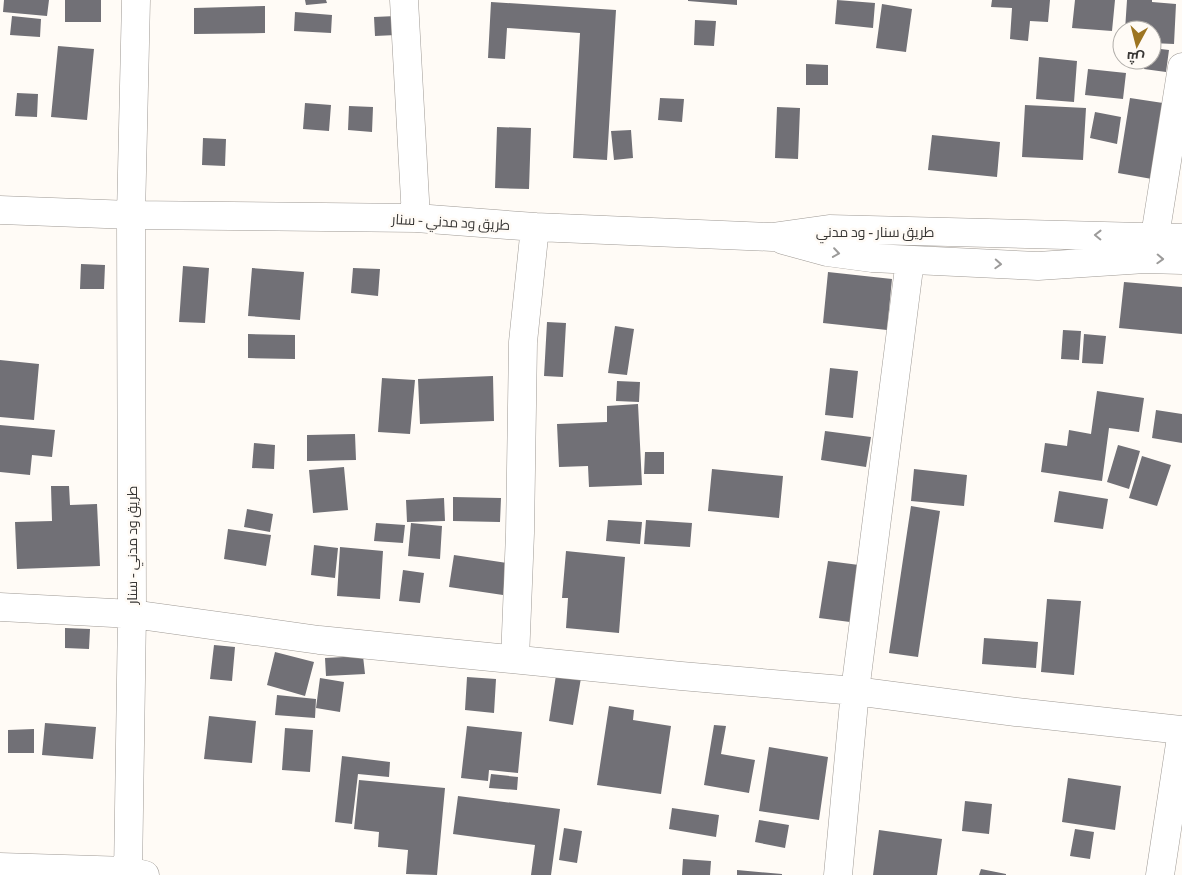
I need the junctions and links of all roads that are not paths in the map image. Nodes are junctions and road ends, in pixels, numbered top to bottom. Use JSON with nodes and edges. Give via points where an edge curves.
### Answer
{"nodes":[{"id":1,"x":136,"y":0,"type":"edge"},
{"id":2,"x":404,"y":0,"type":"edge"},
{"id":3,"x":1182,"y":67,"type":"edge"},
{"id":4,"x":0,"y":210,"type":"edge"},
{"id":5,"x":131,"y":215,"type":"junction"},
{"id":6,"x":416,"y":218,"type":"junction"},
{"id":7,"x":535,"y":227,"type":"junction"},
{"id":8,"x":772,"y":237,"type":"junction"},
{"id":9,"x":1169,"y":237,"type":"edge"},
{"id":10,"x":910,"y":260,"type":"junction"},
{"id":11,"x":1182,"y":260,"type":"edge"},
{"id":12,"x":0,"y":607,"type":"edge"},
{"id":13,"x":132,"y":614,"type":"junction"},
{"id":14,"x":515,"y":659,"type":"junction"},
{"id":15,"x":855,"y":691,"type":"junction"},
{"id":16,"x":1182,"y":730,"type":"edge"},
{"id":17,"x":0,"y":867,"type":"edge"},
{"id":18,"x":134,"y":874,"type":"edge"},
{"id":19,"x":838,"y":875,"type":"edge"},
{"id":20,"x":1160,"y":875,"type":"edge"}],
"edges":[{"from":1,"to":5,"type":"street","name":"طريق ود مدني - سنار"},
{"from":2,"to":6,"type":"street"},
{"from":3,"to":9,"type":"street"},
{"from":4,"to":5,"type":"street"},
{"from":5,"to":6,"type":"street","name":"طريق ود مدني - سنار"},
{"from":5,"to":13,"type":"street","name":"طريق ود مدني - سنار"},
{"from":6,"to":7,"type":"street","name":"طريق ود مدني - سنار"},
{"from":7,"to":8,"type":"street","name":"طريق ود مدني - سنار"},
{"from":7,"to":14,"type":"street","via":[[523,342]]},
{"from":9,"to":8,"type":"street","name":"طريق سنار - ود مدني","one_way":true,"via":[[830,229]]},
{"from":8,"to":10,"type":"street","name":"طريق سنار - ود مدني","one_way":true,"via":[[827,252]]},
{"from":10,"to":11,"type":"street","name":"طريق سنار - ود مدني","one_way":true,"via":[[1038,266],[1145,258]]},
{"from":10,"to":15,"type":"street"},
{"from":12,"to":13,"type":"street"},
{"from":13,"to":14,"type":"street","via":[[318,640]]},
{"from":13,"to":18,"type":"street","name":"طريق ود مدني - سنار"},
{"from":14,"to":15,"type":"street"},
{"from":15,"to":16,"type":"street"},
{"from":15,"to":19,"type":"street"},
{"from":16,"to":20,"type":"street"},
{"from":17,"to":18,"type":"street"}]}
